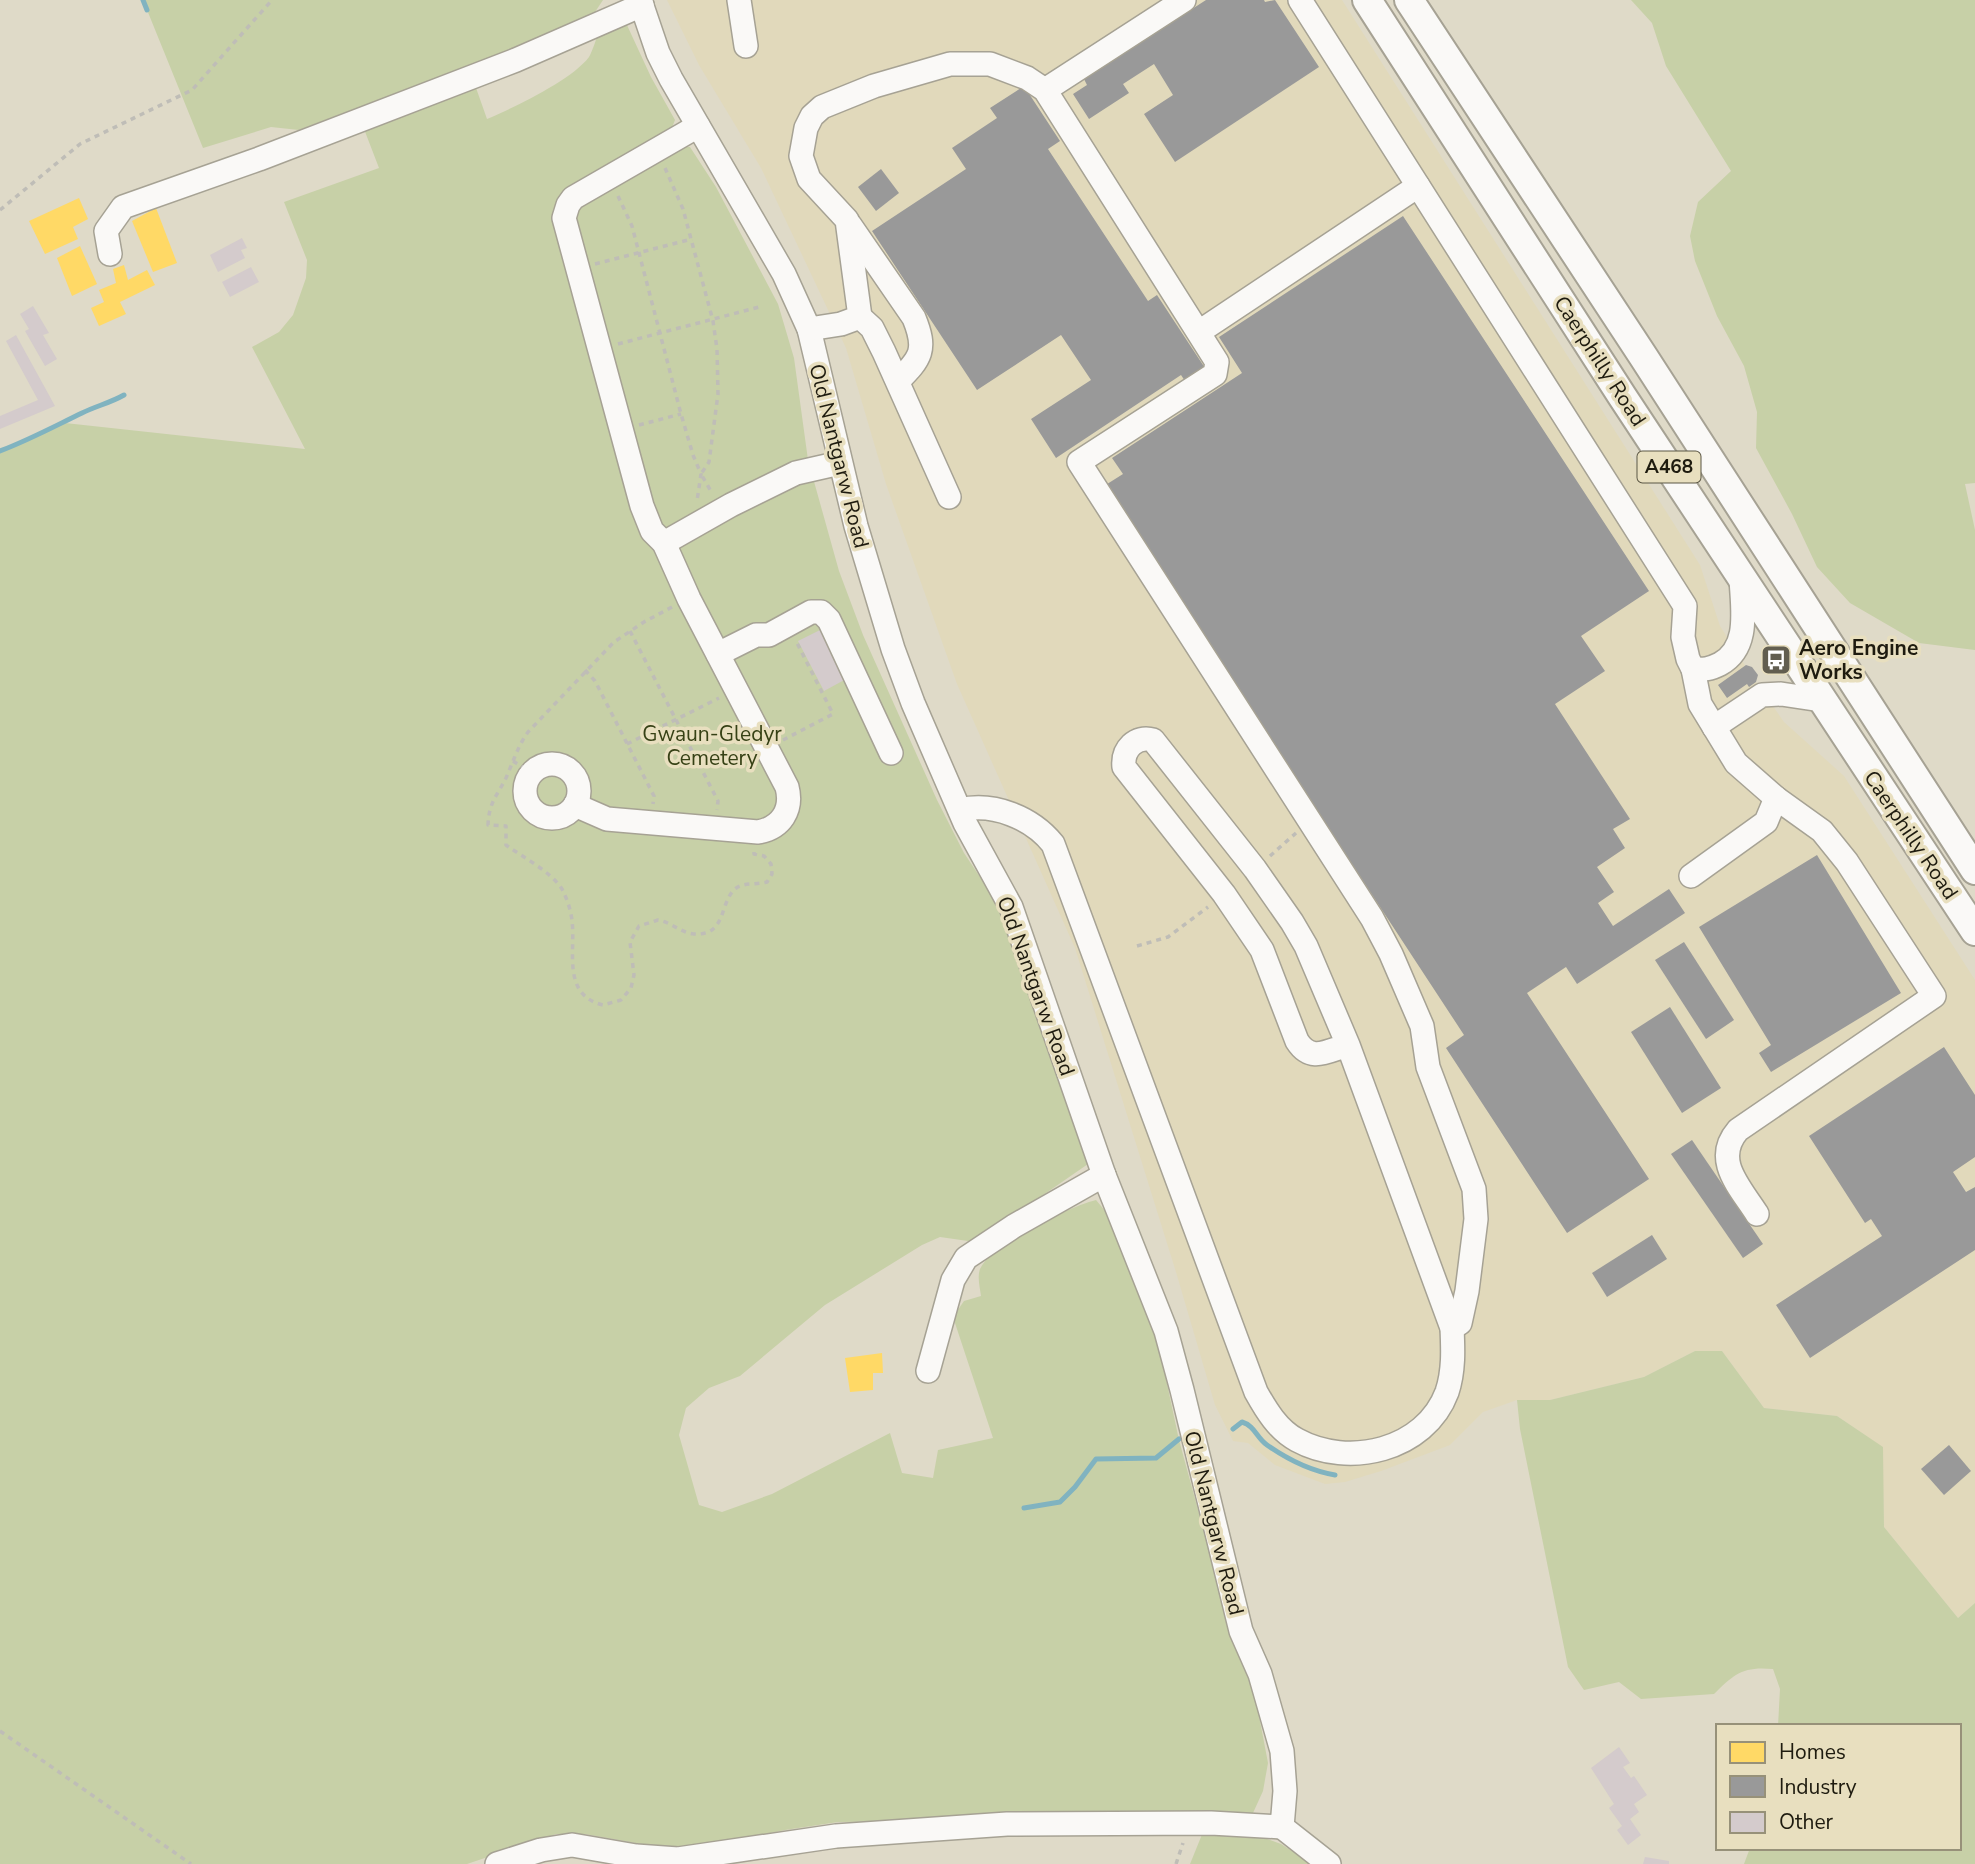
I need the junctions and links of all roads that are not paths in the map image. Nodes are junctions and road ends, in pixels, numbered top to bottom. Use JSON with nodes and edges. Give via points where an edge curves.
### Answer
{"nodes":[{"id":1,"x":739,"y":0,"type":"edge"},
{"id":2,"x":1184,"y":0,"type":"edge"},
{"id":3,"x":1300,"y":0,"type":"edge"},
{"id":4,"x":1367,"y":0,"type":"edge"},
{"id":5,"x":1409,"y":0,"type":"edge"},
{"id":6,"x":641,"y":3,"type":"edge"},
{"id":7,"x":746,"y":46,"type":"dead end"},
{"id":8,"x":1045,"y":90,"type":"junction"},
{"id":9,"x":698,"y":126,"type":"junction"},
{"id":10,"x":1418,"y":186,"type":"junction"},
{"id":11,"x":846,"y":220,"type":"junction"},
{"id":12,"x":110,"y":254,"type":"dead end"},
{"id":13,"x":860,"y":317,"type":"junction"},
{"id":14,"x":808,"y":329,"type":"junction"},
{"id":15,"x":1199,"y":332,"type":"junction"},
{"id":16,"x":898,"y":381,"type":"junction"},
{"id":17,"x":840,"y":463,"type":"junction"},
{"id":18,"x":949,"y":497,"type":"dead end"},
{"id":19,"x":664,"y":543,"type":"junction"},
{"id":20,"x":1741,"y":577,"type":"junction"},
{"id":21,"x":718,"y":654,"type":"junction"},
{"id":22,"x":1693,"y":669,"type":"junction"},
{"id":23,"x":1821,"y":700,"type":"junction"},
{"id":24,"x":1714,"y":727,"type":"junction"},
{"id":25,"x":891,"y":753,"type":"dead end"},
{"id":26,"x":1776,"y":798,"type":"junction"},
{"id":27,"x":575,"y":805,"type":"junction"},
{"id":28,"x":963,"y":817,"type":"junction"},
{"id":29,"x":1975,"y":870,"type":"edge"},
{"id":30,"x":1691,"y":876,"type":"dead end"},
{"id":31,"x":1975,"y":930,"type":"edge"},
{"id":32,"x":1348,"y":1045,"type":"junction"},
{"id":33,"x":1104,"y":1175,"type":"junction"},
{"id":34,"x":1757,"y":1213,"type":"dead end"},
{"id":35,"x":1452,"y":1328,"type":"junction"},
{"id":36,"x":928,"y":1371,"type":"dead end"},
{"id":37,"x":1282,"y":1827,"type":"junction"},
{"id":38,"x":497,"y":1864,"type":"edge"},
{"id":39,"x":1329,"y":1864,"type":"edge"}],
"edges":[{"from":1,"to":7,"type":"street"},
{"from":2,"to":8,"type":"street"},
{"from":3,"to":10,"type":"street"},
{"from":4,"to":20,"type":"main road","name":"Caerphilly Road","number":"A468"},
{"from":5,"to":29,"type":"main road","name":"Caerphilly Road","number":"A468"},
{"from":6,"to":9,"type":"street","name":"Old Nantgarw Road","via":[[658,53]]},
{"from":6,"to":12,"type":"street","via":[[516,60],[123,207],[106,230]]},
{"from":8,"to":11,"type":"street","via":[[990,64],[950,64],[822,107],[806,128],[801,156],[809,179]]},
{"from":8,"to":15,"type":"street"},
{"from":9,"to":14,"type":"street","name":"Old Nantgarw Road","via":[[784,274]]},
{"from":9,"to":19,"type":"street","via":[[573,198],[565,212],[642,506],[652,531]]},
{"from":10,"to":15,"type":"street"},
{"from":10,"to":22,"type":"street","via":[[1685,606],[1683,637]]},
{"from":11,"to":13,"type":"street"},
{"from":11,"to":16,"type":"street","via":[[919,331],[918,361]]},
{"from":13,"to":14,"type":"street"},
{"from":13,"to":16,"type":"street","via":[[872,328]]},
{"from":14,"to":17,"type":"street","name":"Old Nantgarw Road"},
{"from":15,"to":35,"type":"street","via":[[1217,362],[1215,374],[1079,463],[1391,954],[1422,1026],[1428,1067],[1474,1189],[1476,1219],[1466,1291],[1460,1323]]},
{"from":16,"to":18,"type":"street"},
{"from":17,"to":19,"type":"street","via":[[796,473]]},
{"from":17,"to":28,"type":"street","name":"Old Nantgarw Road","via":[[893,649]]},
{"from":19,"to":21,"type":"street"},
{"from":20,"to":22,"type":"street","via":[[1742,631],[1735,652],[1716,666]]},
{"from":20,"to":23,"type":"main road","name":"Caerphilly Road","number":"A468"},
{"from":21,"to":25,"type":"street","via":[[755,635],[769,635],[811,612],[821,612],[829,620]]},
{"from":21,"to":27,"type":"street","via":[[789,794],[782,820],[767,831],[716,829],[607,819]]},
{"from":22,"to":24,"type":"street","via":[[1700,704]]},
{"from":23,"to":24,"type":"street","via":[[1762,695]]},
{"from":23,"to":31,"type":"main road","name":"Caerphilly Road","number":"A468"},
{"from":24,"to":26,"type":"street","via":[[1736,763]]},
{"from":26,"to":30,"type":"street","via":[[1766,822]]},
{"from":26,"to":34,"type":"street","via":[[1822,831],[1847,862],[1934,996],[1729,1140],[1728,1166]]},
{"from":27,"to":27,"type":"street","via":[[554,818],[538,813],[525,793],[522,767],[550,764],[573,773],[579,789]]},
{"from":28,"to":33,"type":"street","name":"Old Nantgarw Road","via":[[1011,907]]},
{"from":28,"to":35,"type":"street","via":[[1028,823],[1041,829],[1053,844],[1265,1409],[1295,1439],[1333,1452],[1377,1451],[1405,1440],[1425,1423],[1447,1393],[1454,1354]]},
{"from":32,"to":32,"type":"street","via":[[1292,922],[1153,740],[1139,739],[1123,756],[1124,767],[1262,950],[1297,1041],[1311,1054]]},
{"from":32,"to":35,"type":"street"},
{"from":33,"to":36,"type":"street","via":[[966,1258],[953,1280]]},
{"from":33,"to":37,"type":"street","name":"Old Nantgarw Road","via":[[1166,1331],[1241,1631],[1260,1674],[1282,1751]]},
{"from":37,"to":38,"type":"street","via":[[1007,1824],[836,1836],[678,1859],[572,1845]]},
{"from":37,"to":39,"type":"street"}]}
